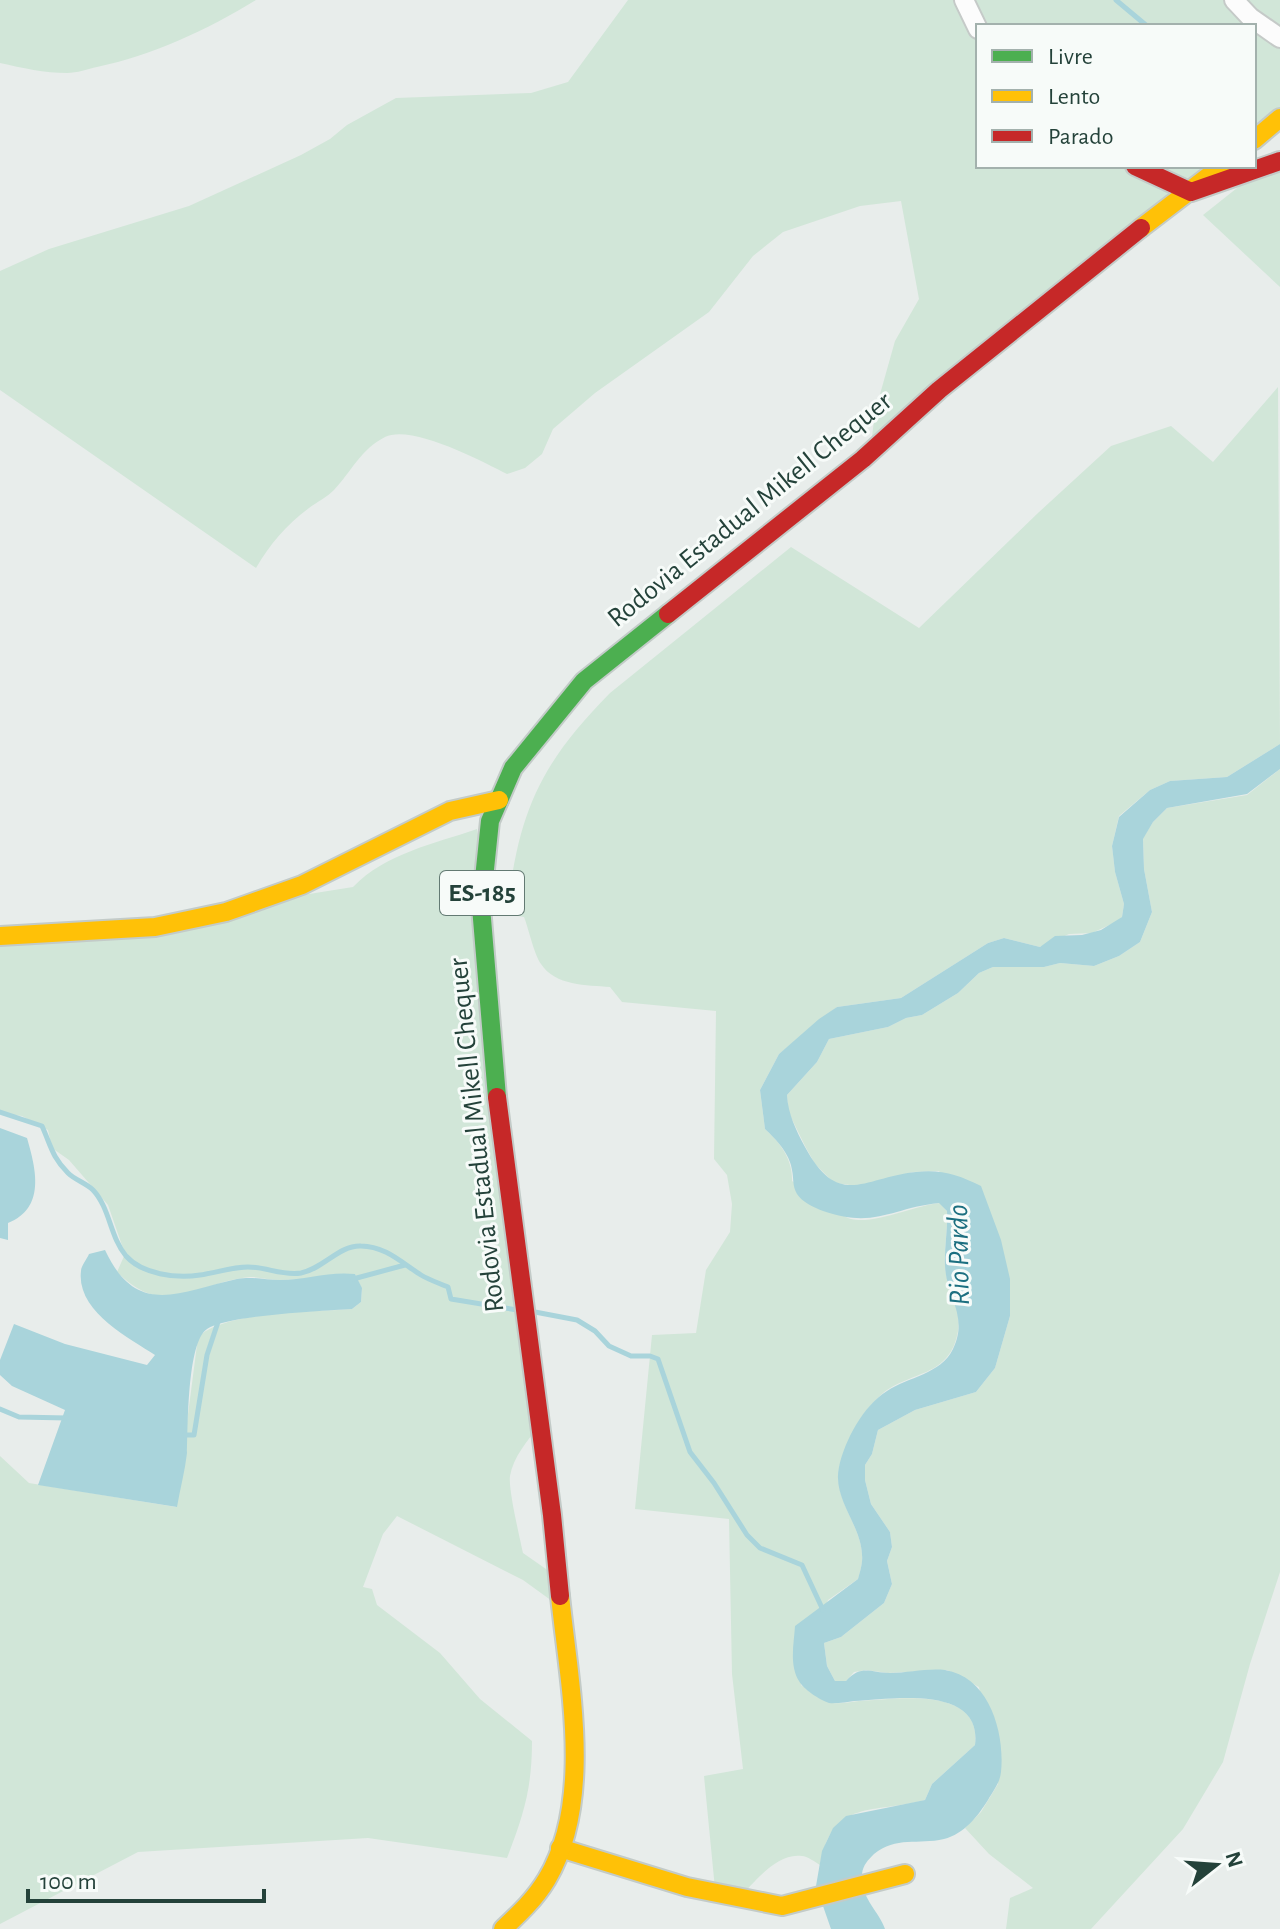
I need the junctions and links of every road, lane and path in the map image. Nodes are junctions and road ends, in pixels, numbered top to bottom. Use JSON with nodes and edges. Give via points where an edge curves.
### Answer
{"nodes":[{"id":1,"x":964,"y":0,"type":"edge"},
{"id":2,"x":1234,"y":0,"type":"edge"},
{"id":3,"x":976,"y":25,"type":"edge"},
{"id":4,"x":1280,"y":38,"type":"edge"},
{"id":5,"x":1280,"y":118,"type":"edge"},
{"id":6,"x":1256,"y":138,"type":"edge"},
{"id":7,"x":1280,"y":161,"type":"edge"},
{"id":8,"x":1139,"y":168,"type":"edge"},
{"id":9,"x":1220,"y":168,"type":"edge"},
{"id":10,"x":1191,"y":192,"type":"junction"},
{"id":11,"x":499,"y":800,"type":"junction"},
{"id":12,"x":0,"y":936,"type":"edge"},
{"id":13,"x":560,"y":1848,"type":"junction"},
{"id":14,"x":905,"y":1874,"type":"dead end"},
{"id":15,"x":503,"y":1929,"type":"edge"}],
"edges":[{"from":1,"to":3,"type":"street"},
{"from":2,"to":4,"type":"street"},
{"from":5,"to":6,"type":"main road"},
{"from":7,"to":10,"type":"main road"},
{"from":8,"to":10,"type":"main road"},
{"from":9,"to":10,"type":"main road","name":"Rodovia Estadual Mikell Chequer","number":"ES-185"},
{"from":10,"to":11,"type":"main road","name":"Rodovia Estadual Mikell Chequer","number":"ES-185","via":[[584,681],[513,768]]},
{"from":11,"to":12,"type":"main road","via":[[450,811],[302,885],[226,912],[155,927]]},
{"from":11,"to":13,"type":"main road","name":"Rodovia Estadual Mikell Chequer","number":"ES-185","via":[[490,821],[481,907],[494,1077],[552,1515],[574,1737],[570,1819]]},
{"from":13,"to":14,"type":"main road","via":[[766,1905],[817,1899]]},
{"from":13,"to":15,"type":"main road","name":"Rodovia Estadual Mikell Chequer","number":"ES-185","via":[[538,1894]]}]}
